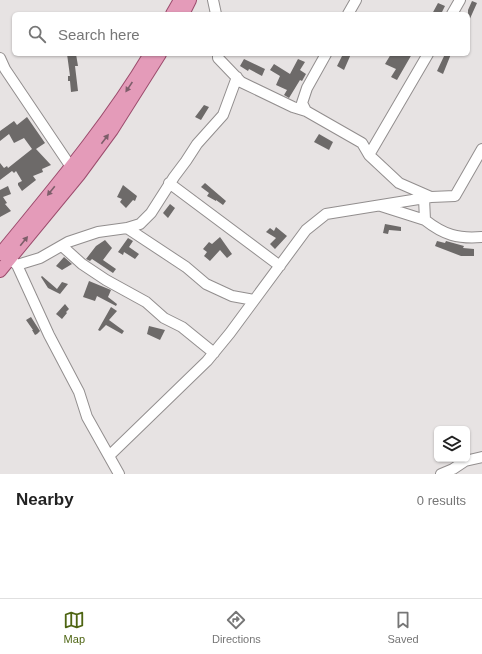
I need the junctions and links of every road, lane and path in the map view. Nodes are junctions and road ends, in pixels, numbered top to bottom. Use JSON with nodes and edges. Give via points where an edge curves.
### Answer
{"nodes":[{"id":1,"x":180,"y":0,"type":"edge"},
{"id":2,"x":190,"y":0,"type":"edge"},
{"id":3,"x":214,"y":0,"type":"edge"},
{"id":4,"x":356,"y":0,"type":"edge"},
{"id":5,"x":460,"y":0,"type":"edge"},
{"id":6,"x":173,"y":12,"type":"edge"},
{"id":7,"x":184,"y":12,"type":"edge"},
{"id":8,"x":216,"y":12,"type":"edge"},
{"id":9,"x":349,"y":12,"type":"edge"},
{"id":10,"x":453,"y":12,"type":"edge"},
{"id":11,"x":149,"y":56,"type":"edge"},
{"id":12,"x":159,"y":56,"type":"edge"},
{"id":13,"x":218,"y":56,"type":"edge"},
{"id":14,"x":325,"y":56,"type":"edge"},
{"id":15,"x":427,"y":56,"type":"edge"},
{"id":16,"x":0,"y":58,"type":"edge"},
{"id":17,"x":237,"y":77,"type":"junction"},
{"id":18,"x":306,"y":111,"type":"junction"},
{"id":19,"x":482,"y":149,"type":"edge"},
{"id":20,"x":369,"y":155,"type":"junction"},
{"id":21,"x":71,"y":167,"type":"junction"},
{"id":22,"x":169,"y":183,"type":"junction"},
{"id":23,"x":428,"y":198,"type":"junction"},
{"id":24,"x":378,"y":206,"type":"junction"},
{"id":25,"x":425,"y":220,"type":"junction"},
{"id":26,"x":127,"y":228,"type":"junction"},
{"id":27,"x":482,"y":237,"type":"edge"},
{"id":28,"x":62,"y":246,"type":"junction"},
{"id":29,"x":8,"y":257,"type":"edge"},
{"id":30,"x":280,"y":266,"type":"junction"},
{"id":31,"x":0,"y":271,"type":"edge"},
{"id":32,"x":254,"y":300,"type":"junction"},
{"id":33,"x":214,"y":353,"type":"junction"},
{"id":34,"x":109,"y":456,"type":"junction"},
{"id":35,"x":482,"y":457,"type":"edge"},
{"id":36,"x":119,"y":474,"type":"edge"},
{"id":37,"x":441,"y":474,"type":"edge"}],
"edges":[{"from":1,"to":6,"type":"main road"},
{"from":2,"to":7,"type":"main road"},
{"from":3,"to":8,"type":"street"},
{"from":4,"to":9,"type":"street"},
{"from":5,"to":10,"type":"street"},
{"from":11,"to":21,"type":"main road","one_way":true,"via":[[104,124]]},
{"from":29,"to":12,"type":"main road","one_way":true,"via":[[79,175],[112,130]]},
{"from":13,"to":17,"type":"street"},
{"from":14,"to":18,"type":"street","via":[[307,88],[302,103]]},
{"from":15,"to":20,"type":"street"},
{"from":16,"to":21,"type":"street"},
{"from":17,"to":18,"type":"street","via":[[241,82]]},
{"from":17,"to":22,"type":"street","via":[[222,115]]},
{"from":18,"to":20,"type":"street","via":[[362,144]]},
{"from":19,"to":23,"type":"street","via":[[455,196]]},
{"from":20,"to":23,"type":"street","via":[[399,183]]},
{"from":21,"to":29,"type":"main road","one_way":true},
{"from":22,"to":26,"type":"street","via":[[151,213],[140,224]]},
{"from":22,"to":30,"type":"street"},
{"from":23,"to":24,"type":"street"},
{"from":23,"to":25,"type":"street"},
{"from":24,"to":25,"type":"street"},
{"from":24,"to":30,"type":"street","via":[[326,214],[306,230]]},
{"from":25,"to":27,"type":"street","via":[[446,234],[465,238]]},
{"from":26,"to":28,"type":"street","via":[[98,232]]},
{"from":26,"to":32,"type":"street","via":[[206,284],[232,296]]},
{"from":28,"to":29,"type":"street","via":[[40,258]]},
{"from":28,"to":33,"type":"street","via":[[82,264],[146,302]]},
{"from":29,"to":31,"type":"main road"},
{"from":29,"to":34,"type":"street","via":[[79,392],[87,417]]},
{"from":30,"to":32,"type":"street"},
{"from":32,"to":33,"type":"street"},
{"from":33,"to":34,"type":"street"},
{"from":34,"to":36,"type":"street"},
{"from":35,"to":37,"type":"street"}]}
